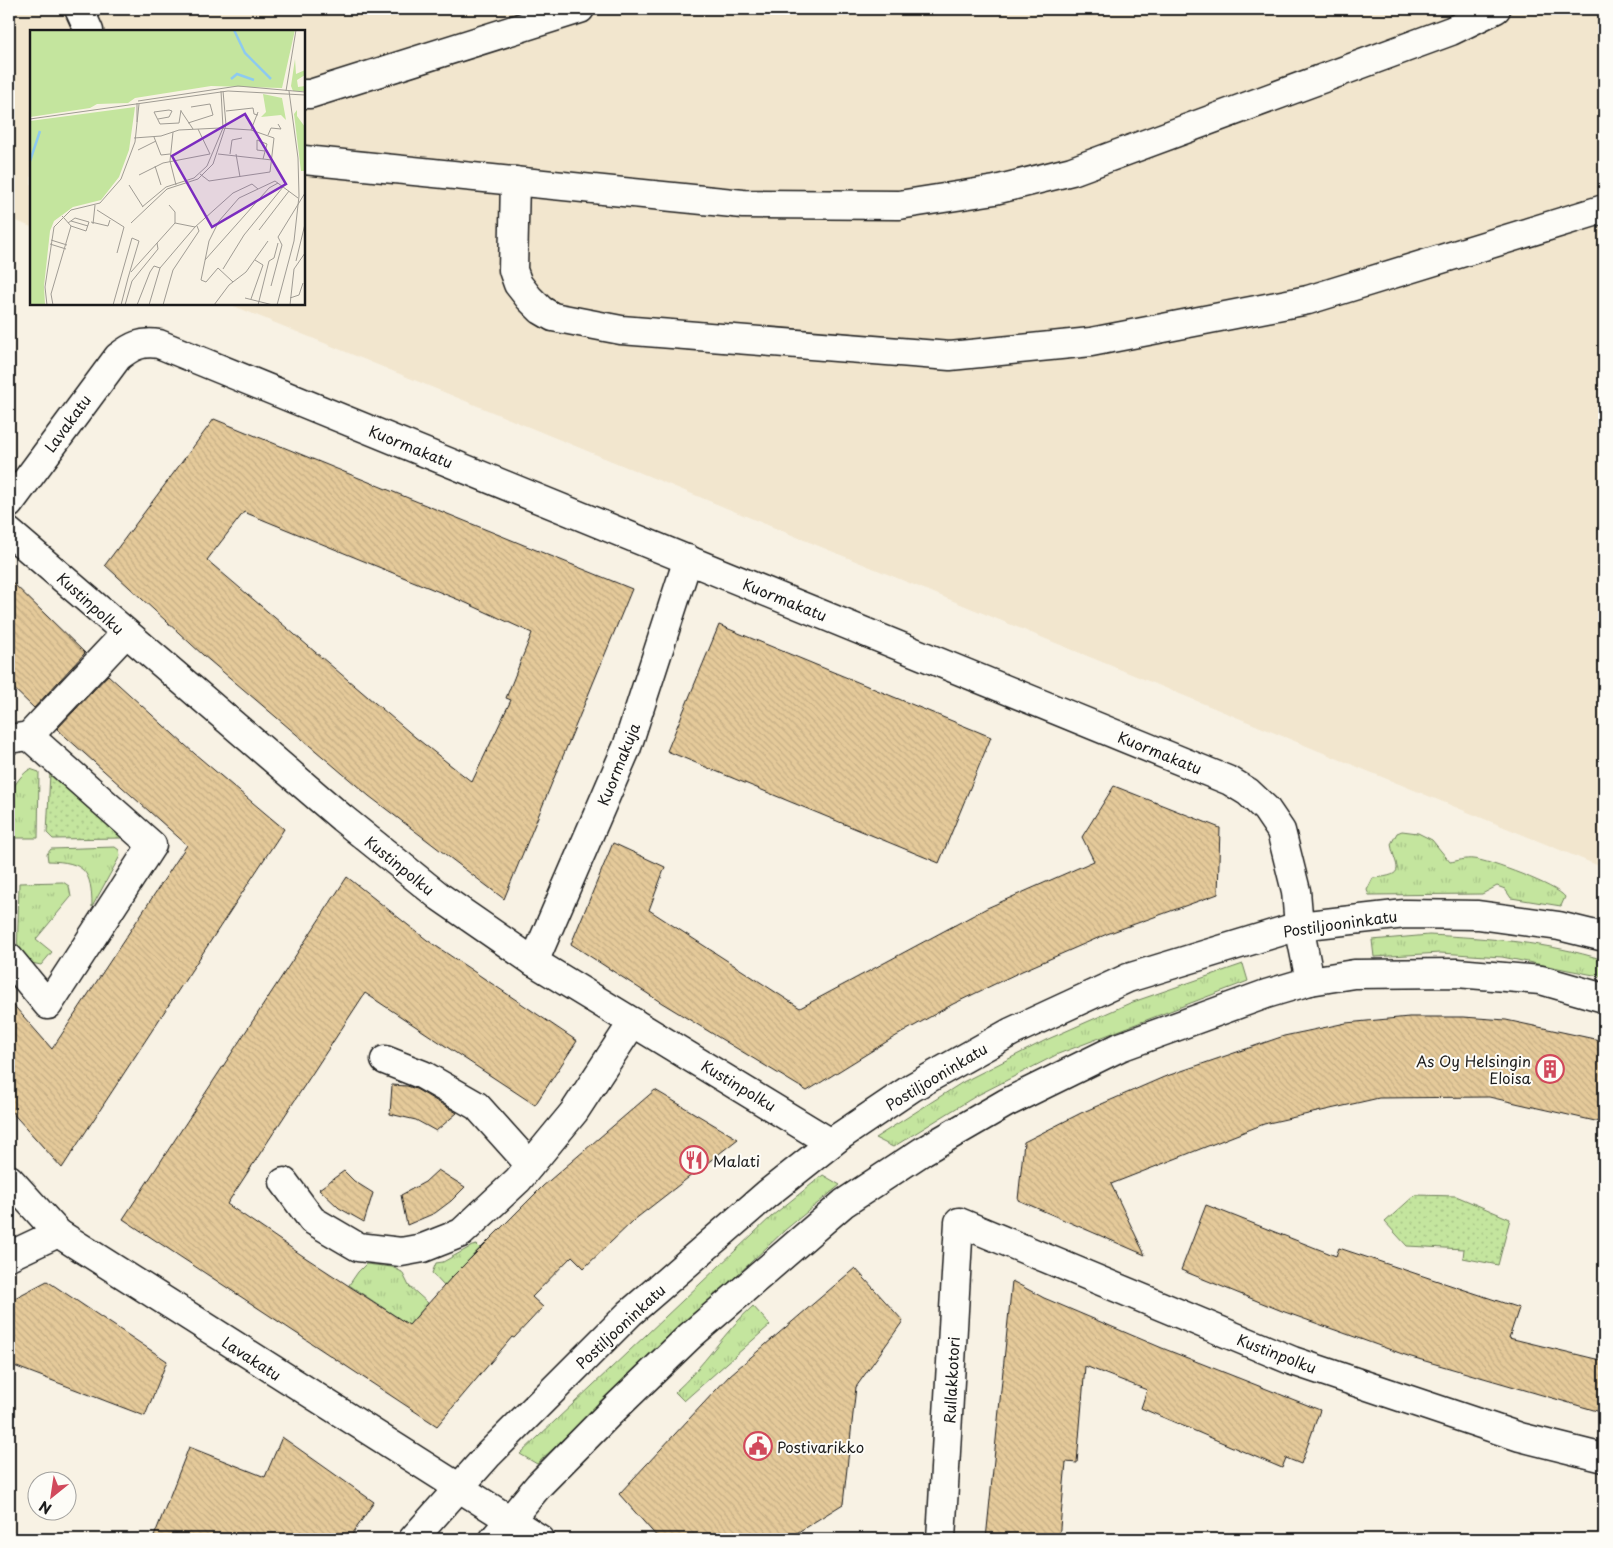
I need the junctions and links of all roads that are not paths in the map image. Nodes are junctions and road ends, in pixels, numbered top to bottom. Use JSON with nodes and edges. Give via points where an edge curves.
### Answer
{"nodes":[{"id":1,"x":79,"y":9,"type":"edge"},
{"id":2,"x":580,"y":9,"type":"edge"},
{"id":3,"x":1496,"y":9,"type":"edge"},
{"id":4,"x":89,"y":30,"type":"edge"},
{"id":5,"x":305,"y":94,"type":"edge"},
{"id":6,"x":305,"y":160,"type":"edge"},
{"id":7,"x":515,"y":181,"type":"junction"},
{"id":8,"x":1604,"y":209,"type":"edge"},
{"id":9,"x":131,"y":346,"type":"joint"},
{"id":10,"x":9,"y":504,"type":"edge"},
{"id":11,"x":9,"y":532,"type":"edge"},
{"id":12,"x":688,"y":559,"type":"junction"},
{"id":13,"x":125,"y":634,"type":"junction"},
{"id":14,"x":19,"y":738,"type":"edge"},
{"id":15,"x":1299,"y":926,"type":"junction"},
{"id":16,"x":1604,"y":937,"type":"edge"},
{"id":17,"x":9,"y":958,"type":"edge"},
{"id":18,"x":534,"y":962,"type":"junction"},
{"id":19,"x":1310,"y":981,"type":"junction"},
{"id":20,"x":1604,"y":998,"type":"edge"},
{"id":21,"x":633,"y":1022,"type":"junction"},
{"id":22,"x":385,"y":1060,"type":"dead end"},
{"id":23,"x":831,"y":1143,"type":"junction"},
{"id":24,"x":530,"y":1165,"type":"junction"},
{"id":25,"x":9,"y":1179,"type":"edge"},
{"id":26,"x":284,"y":1182,"type":"dead end"},
{"id":27,"x":959,"y":1222,"type":"joint"},
{"id":28,"x":58,"y":1233,"type":"junction"},
{"id":29,"x":9,"y":1256,"type":"edge"},
{"id":30,"x":1604,"y":1458,"type":"edge"},
{"id":31,"x":459,"y":1489,"type":"junction"},
{"id":32,"x":501,"y":1530,"type":"edge"},
{"id":33,"x":413,"y":1539,"type":"edge"},
{"id":34,"x":540,"y":1539,"type":"edge"},
{"id":35,"x":941,"y":1539,"type":"edge"}],
"edges":[{"from":1,"to":4,"type":"street"},
{"from":2,"to":5,"type":"street"},
{"from":3,"to":7,"type":"street","via":[[1451,31],[1072,171],[994,190],[899,205],[827,206],[743,204]]},
{"from":6,"to":7,"type":"street"},
{"from":7,"to":8,"type":"street","via":[[513,270],[528,298],[552,317],[621,330],[950,356],[1091,342],[1308,300]]},
{"from":9,"to":10,"type":"street","name":"Lavakatu","via":[[104,373]]},
{"from":9,"to":12,"type":"street","name":"Kuormakatu","via":[[146,342],[177,350]]},
{"from":11,"to":13,"type":"street","name":"Kustinpolku"},
{"from":12,"to":15,"type":"street","name":"Kuormakatu","via":[[1230,781],[1266,809],[1281,831],[1296,891]]},
{"from":12,"to":18,"type":"street","name":"Kuormakuja","via":[[627,747]]},
{"from":13,"to":14,"type":"street"},
{"from":13,"to":18,"type":"street","name":"Kustinpolku","via":[[424,885]]},
{"from":14,"to":17,"type":"street","via":[[152,845],[48,1005]]},
{"from":15,"to":16,"type":"street","name":"Postiljooninkatu","via":[[1405,914],[1478,915],[1559,926]]},
{"from":15,"to":19,"type":"street","name":"Kuormakatu"},
{"from":15,"to":23,"type":"street","name":"Postiljooninkatu","via":[[1128,978],[1011,1032],[930,1078]]},
{"from":18,"to":21,"type":"street","name":"Kustinpolku"},
{"from":19,"to":20,"type":"street","via":[[1354,974],[1457,973],[1541,980]]},
{"from":19,"to":32,"type":"street","via":[[1120,1047],[1006,1103],[889,1172],[844,1203],[690,1336],[609,1414]]},
{"from":21,"to":23,"type":"street","name":"Kustinpolku"},
{"from":21,"to":24,"type":"street","via":[[574,1112]]},
{"from":22,"to":24,"type":"street","via":[[423,1075],[477,1106]]},
{"from":23,"to":31,"type":"street","name":"Postiljooninkatu","via":[[630,1313],[488,1454]]},
{"from":24,"to":26,"type":"street","via":[[461,1233],[423,1248],[401,1252],[358,1247],[337,1236],[312,1220]]},
{"from":25,"to":28,"type":"street","name":"Lavakatu"},
{"from":27,"to":30,"type":"street","name":"Kustinpolku","via":[[1293,1361],[1520,1437]]},
{"from":27,"to":35,"type":"street","name":"Rullakkotori"},
{"from":28,"to":29,"type":"street"},
{"from":28,"to":31,"type":"street","name":"Lavakatu"},
{"from":31,"to":32,"type":"street","name":"Lavakatu"},
{"from":31,"to":33,"type":"street","name":"Postiljooninkatu"},
{"from":32,"to":34,"type":"street","name":"Lavakatu"}]}
